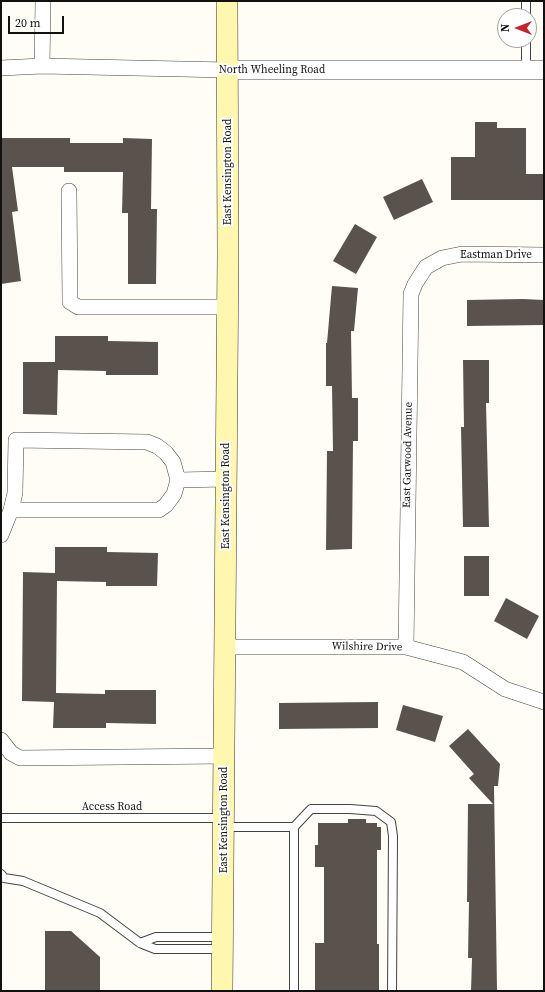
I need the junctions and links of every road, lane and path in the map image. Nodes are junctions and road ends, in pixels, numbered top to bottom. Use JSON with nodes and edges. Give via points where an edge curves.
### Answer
{"nodes":[{"id":1,"x":43,"y":1,"type":"edge"},
{"id":2,"x":227,"y":1,"type":"edge"},
{"id":3,"x":528,"y":48,"type":"edge"},
{"id":4,"x":42,"y":66,"type":"junction"},
{"id":5,"x":1,"y":68,"type":"edge"},
{"id":6,"x":227,"y":70,"type":"junction"},
{"id":7,"x":535,"y":70,"type":"edge"},
{"id":8,"x":69,"y":191,"type":"dead end"},
{"id":9,"x":544,"y":255,"type":"edge"},
{"id":10,"x":426,"y":267,"type":"joint"},
{"id":11,"x":228,"y":307,"type":"junction"},
{"id":12,"x":226,"y":479,"type":"junction"},
{"id":13,"x":178,"y":480,"type":"junction"},
{"id":14,"x":11,"y":510,"type":"junction"},
{"id":15,"x":1,"y":535,"type":"edge"},
{"id":16,"x":225,"y":647,"type":"junction"},
{"id":17,"x":406,"y":647,"type":"junction"},
{"id":18,"x":544,"y":702,"type":"edge"},
{"id":19,"x":1,"y":740,"type":"edge"},
{"id":20,"x":224,"y":756,"type":"junction"},
{"id":21,"x":1,"y":818,"type":"edge"},
{"id":22,"x":224,"y":822,"type":"junction"},
{"id":23,"x":294,"y":827,"type":"junction"},
{"id":24,"x":1,"y":874,"type":"edge"},
{"id":25,"x":140,"y":943,"type":"junction"},
{"id":26,"x":223,"y":943,"type":"junction"},
{"id":27,"x":222,"y":991,"type":"edge"},
{"id":28,"x":294,"y":991,"type":"edge"},
{"id":29,"x":392,"y":991,"type":"edge"}],
"edges":[{"from":1,"to":4,"type":"street"},
{"from":2,"to":6,"type":"main road","name":"East Kensington Road"},
{"from":3,"to":7,"type":"lane"},
{"from":4,"to":5,"type":"street","name":"North Wheeling Road"},
{"from":4,"to":6,"type":"street","name":"North Wheeling Road"},
{"from":6,"to":7,"type":"street","name":"North Wheeling Road"},
{"from":6,"to":11,"type":"main road","name":"East Kensington Road"},
{"from":8,"to":11,"type":"street","via":[[70,302],[78,307]]},
{"from":9,"to":10,"type":"street","name":"Eastman Drive","via":[[452,255]]},
{"from":10,"to":17,"type":"street","name":"East Garwood Avenue","via":[[411,294],[410,307]]},
{"from":11,"to":12,"type":"main road","name":"East Kensington Road"},
{"from":12,"to":13,"type":"street"},
{"from":12,"to":16,"type":"main road","name":"East Kensington Road"},
{"from":13,"to":14,"type":"street","via":[[174,494],[159,510]]},
{"from":13,"to":14,"type":"street","via":[[173,462],[166,453],[147,442],[16,440],[15,493]]},
{"from":14,"to":15,"type":"street"},
{"from":16,"to":17,"type":"street","name":"Wilshire Drive"},
{"from":16,"to":20,"type":"main road","name":"East Kensington Road"},
{"from":17,"to":18,"type":"street","name":"Wilshire Drive","via":[[463,662],[505,689]]},
{"from":19,"to":20,"type":"street","via":[[11,753],[20,758]]},
{"from":20,"to":22,"type":"main road","name":"East Kensington Road"},
{"from":21,"to":22,"type":"lane","name":"Access Road"},
{"from":22,"to":23,"type":"lane","name":"Access Road"},
{"from":22,"to":26,"type":"main road","name":"East Kensington Road"},
{"from":23,"to":28,"type":"lane"},
{"from":23,"to":29,"type":"lane","via":[[311,809],[376,811],[391,822]]},
{"from":24,"to":25,"type":"lane","via":[[4,878],[23,881],[100,912]]},
{"from":25,"to":26,"type":"lane","via":[[156,937]]},
{"from":25,"to":26,"type":"lane","via":[[155,949]]},
{"from":26,"to":27,"type":"main road","name":"East Kensington Road"}]}
